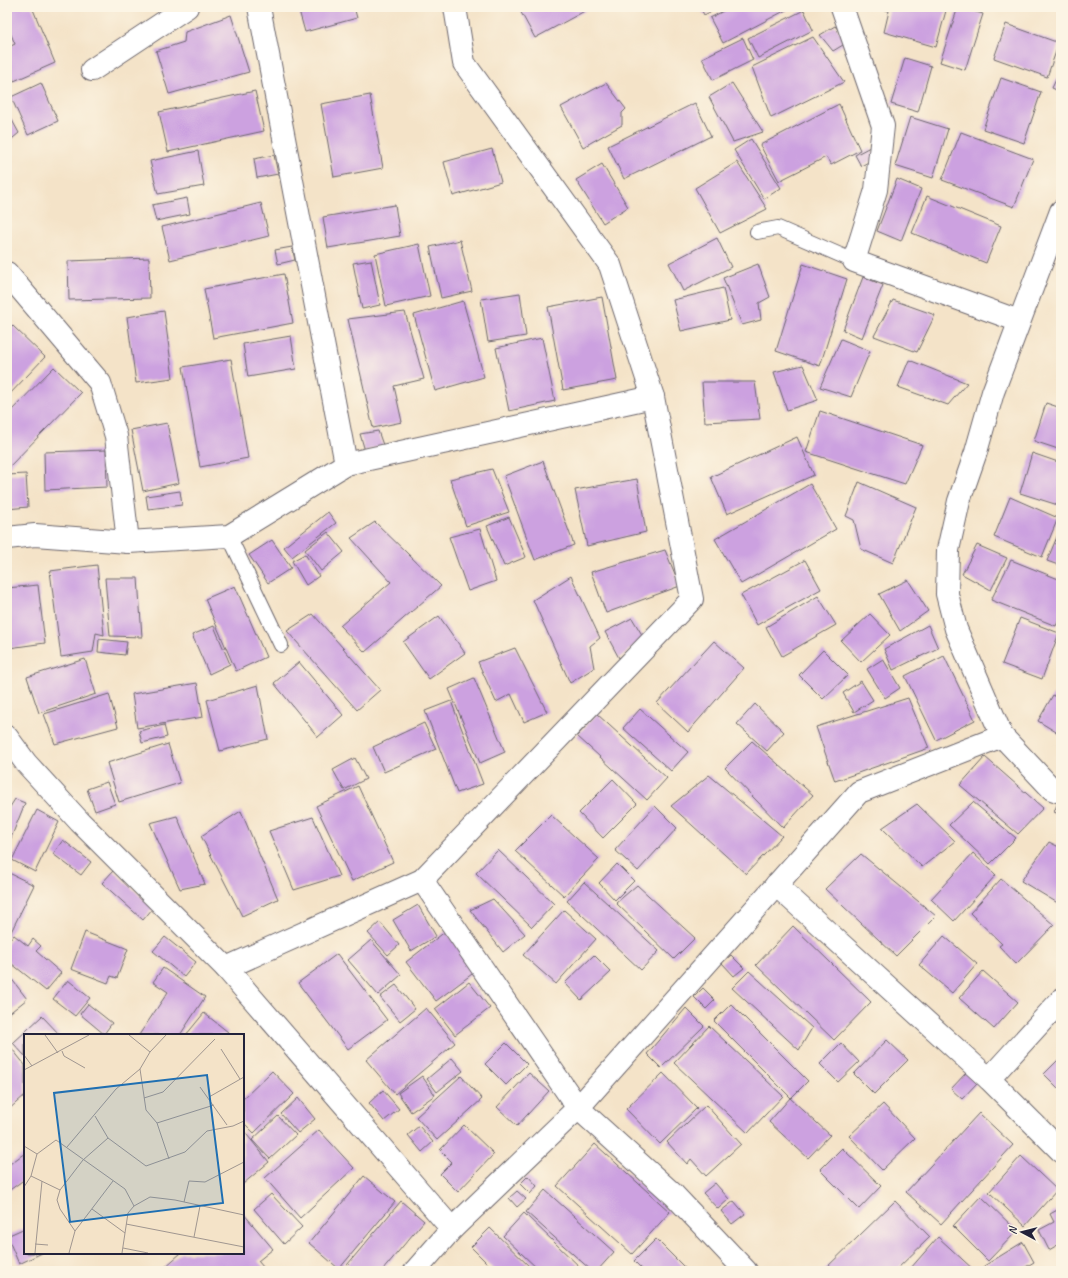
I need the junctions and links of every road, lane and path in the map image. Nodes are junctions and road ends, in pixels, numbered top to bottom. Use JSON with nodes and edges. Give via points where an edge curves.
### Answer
{"nodes":[{"id":1,"x":259,"y":7,"type":"edge"},
{"id":2,"x":455,"y":7,"type":"edge"},
{"id":3,"x":842,"y":7,"type":"edge"},
{"id":4,"x":184,"y":8,"type":"edge"},
{"id":5,"x":92,"y":70,"type":"dead end"},
{"id":6,"x":1061,"y":211,"type":"edge"},
{"id":7,"x":757,"y":232,"type":"dead end"},
{"id":8,"x":854,"y":261,"type":"junction"},
{"id":9,"x":7,"y":273,"type":"edge"},
{"id":10,"x":1019,"y":321,"type":"junction"},
{"id":11,"x":653,"y":397,"type":"junction"},
{"id":12,"x":346,"y":464,"type":"junction"},
{"id":13,"x":228,"y":536,"type":"junction"},
{"id":14,"x":7,"y":538,"type":"edge"},
{"id":15,"x":128,"y":542,"type":"junction"},
{"id":16,"x":281,"y":645,"type":"dead end"},
{"id":17,"x":1002,"y":736,"type":"junction"},
{"id":18,"x":7,"y":737,"type":"edge"},
{"id":19,"x":1061,"y":792,"type":"edge"},
{"id":20,"x":422,"y":880,"type":"junction"},
{"id":21,"x":776,"y":885,"type":"junction"},
{"id":22,"x":226,"y":968,"type":"junction"},
{"id":23,"x":1061,"y":1000,"type":"edge"},
{"id":24,"x":989,"y":1079,"type":"junction"},
{"id":25,"x":578,"y":1108,"type":"junction"},
{"id":26,"x":1061,"y":1151,"type":"edge"},
{"id":27,"x":452,"y":1229,"type":"junction"},
{"id":28,"x":415,"y":1271,"type":"edge"},
{"id":29,"x":746,"y":1271,"type":"edge"}],
"edges":[{"from":1,"to":12,"type":"street"},
{"from":2,"to":11,"type":"street","via":[[464,63],[610,265]]},
{"from":3,"to":8,"type":"street","via":[[883,126],[876,190]]},
{"from":4,"to":5,"type":"street"},
{"from":6,"to":10,"type":"street"},
{"from":7,"to":8,"type":"lane","via":[[778,228]]},
{"from":8,"to":10,"type":"street"},
{"from":9,"to":15,"type":"street","via":[[100,383],[116,436]]},
{"from":10,"to":17,"type":"street","via":[[993,392],[959,501],[948,550],[947,594],[956,629]]},
{"from":11,"to":12,"type":"street"},
{"from":11,"to":20,"type":"street","via":[[692,599]]},
{"from":12,"to":13,"type":"street"},
{"from":13,"to":15,"type":"street"},
{"from":13,"to":16,"type":"lane"},
{"from":14,"to":15,"type":"street","via":[[35,535]]},
{"from":17,"to":19,"type":"street","via":[[1052,789]]},
{"from":17,"to":21,"type":"street","via":[[859,792]]},
{"from":18,"to":22,"type":"street","via":[[26,763],[80,822]]},
{"from":20,"to":22,"type":"street"},
{"from":20,"to":25,"type":"street"},
{"from":21,"to":24,"type":"street"},
{"from":21,"to":25,"type":"street"},
{"from":22,"to":27,"type":"street"},
{"from":23,"to":24,"type":"street"},
{"from":24,"to":26,"type":"street"},
{"from":25,"to":27,"type":"street"},
{"from":25,"to":29,"type":"street","via":[[674,1195]]},
{"from":27,"to":28,"type":"street"}]}
